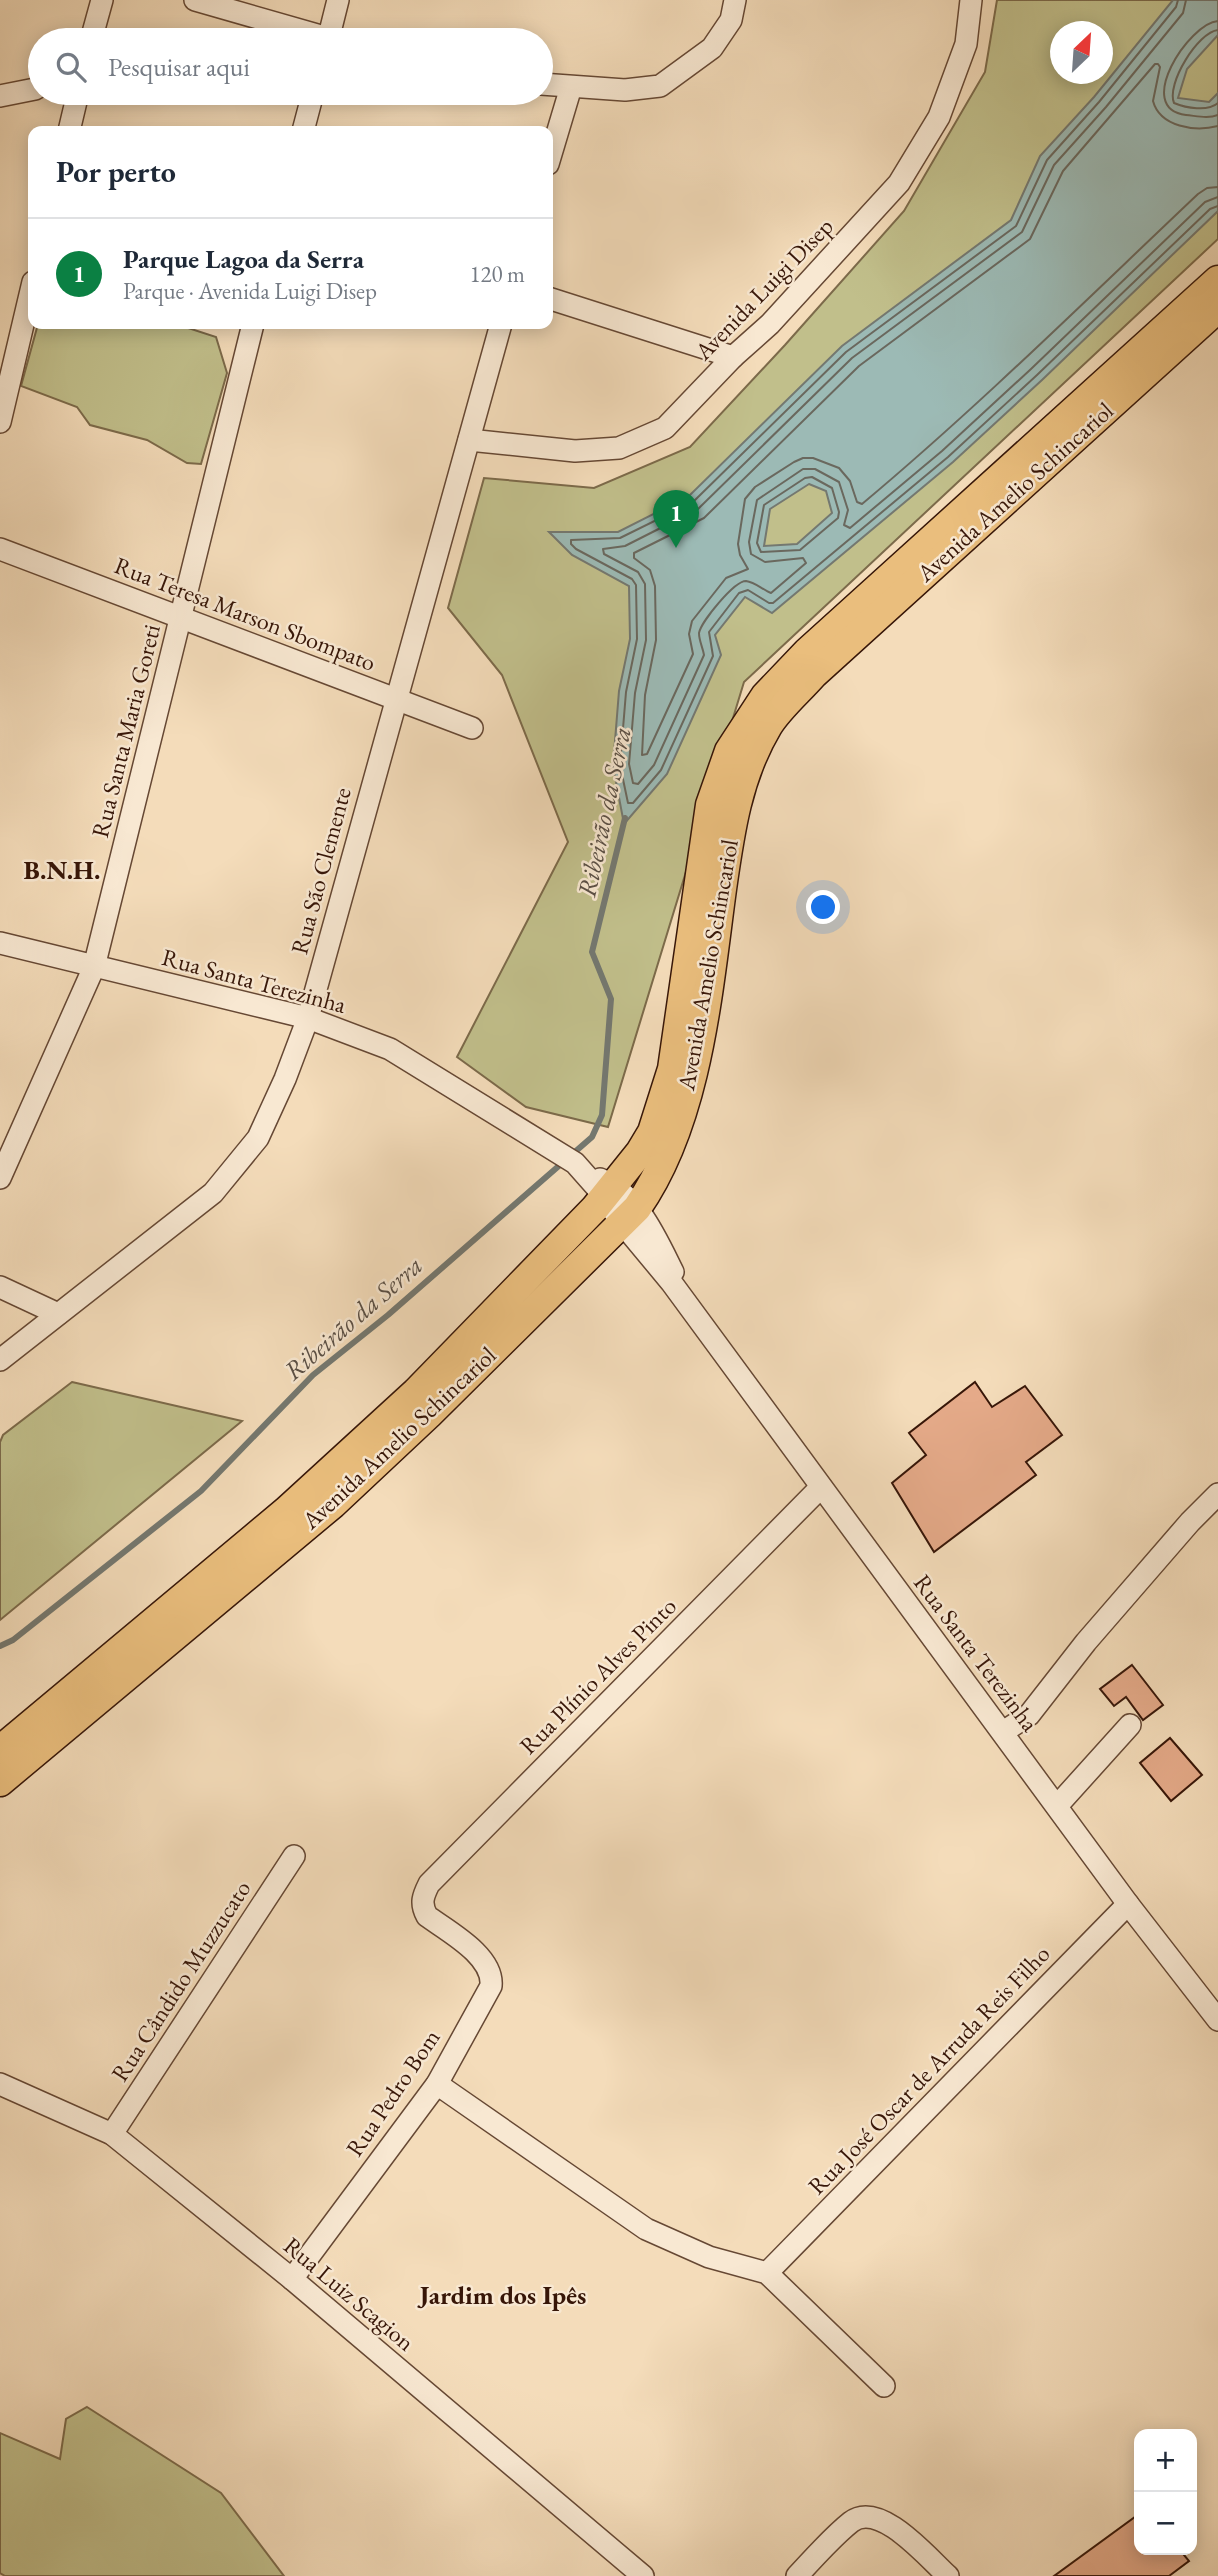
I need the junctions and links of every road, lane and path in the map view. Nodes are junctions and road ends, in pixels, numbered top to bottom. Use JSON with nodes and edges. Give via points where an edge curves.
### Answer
{"nodes":[{"id":1,"x":102,"y":0,"type":"edge"},
{"id":2,"x":195,"y":0,"type":"edge"},
{"id":3,"x":338,"y":0,"type":"edge"},
{"id":4,"x":971,"y":0,"type":"edge"},
{"id":5,"x":733,"y":10,"type":"edge"},
{"id":6,"x":94,"y":28,"type":"edge"},
{"id":7,"x":290,"y":28,"type":"edge"},
{"id":8,"x":333,"y":28,"type":"edge"},
{"id":9,"x":553,"y":85,"type":"edge"},
{"id":10,"x":571,"y":87,"type":"junction"},
{"id":11,"x":28,"y":90,"type":"edge"},
{"id":12,"x":0,"y":96,"type":"edge"},
{"id":13,"x":75,"y":105,"type":"edge"},
{"id":14,"x":310,"y":105,"type":"edge"},
{"id":15,"x":70,"y":126,"type":"edge"},
{"id":16,"x":304,"y":126,"type":"edge"},
{"id":17,"x":553,"y":147,"type":"edge"},
{"id":18,"x":1218,"y":280,"type":"edge"},
{"id":19,"x":553,"y":300,"type":"edge"},
{"id":20,"x":28,"y":303,"type":"edge"},
{"id":21,"x":1218,"y":308,"type":"edge"},
{"id":22,"x":252,"y":329,"type":"edge"},
{"id":23,"x":500,"y":329,"type":"edge"},
{"id":24,"x":733,"y":357,"type":"junction"},
{"id":25,"x":0,"y":422,"type":"edge"},
{"id":26,"x":469,"y":440,"type":"junction"},
{"id":27,"x":0,"y":548,"type":"edge"},
{"id":28,"x":181,"y":618,"type":"junction"},
{"id":29,"x":396,"y":699,"type":"junction"},
{"id":30,"x":472,"y":728,"type":"dead end"},
{"id":31,"x":0,"y":943,"type":"edge"},
{"id":32,"x":94,"y":967,"type":"junction"},
{"id":33,"x":308,"y":1018,"type":"junction"},
{"id":34,"x":0,"y":1178,"type":"edge"},
{"id":35,"x":608,"y":1192,"type":"junction"},
{"id":36,"x":629,"y":1216,"type":"junction"},
{"id":37,"x":0,"y":1287,"type":"edge"},
{"id":38,"x":58,"y":1314,"type":"junction"},
{"id":39,"x":0,"y":1360,"type":"edge"},
{"id":40,"x":821,"y":1487,"type":"junction"},
{"id":41,"x":1218,"y":1494,"type":"edge"},
{"id":42,"x":1130,"y":1725,"type":"dead end"},
{"id":43,"x":1003,"y":1732,"type":"junction"},
{"id":44,"x":0,"y":1750,"type":"edge"},
{"id":45,"x":0,"y":1782,"type":"edge"},
{"id":46,"x":1057,"y":1806,"type":"junction"},
{"id":47,"x":294,"y":1856,"type":"dead end"},
{"id":48,"x":1128,"y":1904,"type":"junction"},
{"id":49,"x":422,"y":1907,"type":"joint"},
{"id":50,"x":1218,"y":2020,"type":"edge"},
{"id":51,"x":0,"y":2084,"type":"edge"},
{"id":52,"x":437,"y":2084,"type":"junction"},
{"id":53,"x":112,"y":2134,"type":"junction"},
{"id":54,"x":767,"y":2273,"type":"junction"},
{"id":55,"x":292,"y":2280,"type":"junction"},
{"id":56,"x":884,"y":2386,"type":"dead end"},
{"id":57,"x":643,"y":2576,"type":"edge"},
{"id":58,"x":797,"y":2576,"type":"edge"},
{"id":59,"x":948,"y":2576,"type":"edge"}],
"edges":[{"from":1,"to":6,"type":"street"},
{"from":2,"to":7,"type":"street"},
{"from":3,"to":8,"type":"street"},
{"from":4,"to":24,"type":"street","name":"Avenida Luigi Disep","via":[[966,44],[939,117],[899,183],[812,280]]},
{"from":5,"to":10,"type":"street","via":[[712,48],[660,86],[625,90]]},
{"from":9,"to":10,"type":"street"},
{"from":10,"to":17,"type":"street"},
{"from":11,"to":12,"type":"street"},
{"from":13,"to":15,"type":"street"},
{"from":14,"to":16,"type":"street"},
{"from":18,"to":35,"type":"main road","name":"Avenida Amelio Schincariol","via":[[807,652],[765,696],[729,751],[710,806],[673,1069],[664,1098],[652,1132]]},
{"from":19,"to":24,"type":"street"},
{"from":20,"to":25,"type":"street"},
{"from":21,"to":36,"type":"main road","name":"Avenida Amelio Schincariol","via":[[813,675],[768,725],[741,783],[694,1066],[654,1184]]},
{"from":22,"to":28,"type":"street","name":"Rua Santa Maria Goreti"},
{"from":23,"to":26,"type":"street","name":"Rua São Clemente"},
{"from":24,"to":26,"type":"street","name":"Avenida Luigi Disep","via":[[665,428],[619,448],[575,452]]},
{"from":26,"to":29,"type":"street","name":"Rua São Clemente"},
{"from":27,"to":28,"type":"street","name":"Rua Teresa Marson Sbompato"},
{"from":28,"to":29,"type":"street","name":"Rua Teresa Marson Sbompato"},
{"from":28,"to":32,"type":"street","name":"Rua Santa Maria Goreti"},
{"from":29,"to":30,"type":"street","name":"Rua Teresa Marson Sbompato"},
{"from":29,"to":33,"type":"street","name":"Rua São Clemente"},
{"from":31,"to":32,"type":"street","name":"Rua Santa Terezinha"},
{"from":32,"to":33,"type":"street","name":"Rua Santa Terezinha"},
{"from":32,"to":34,"type":"street","name":"Rua Santa Maria Goreti"},
{"from":33,"to":35,"type":"street","name":"Rua Santa Terezinha","via":[[390,1049],[557,1150]]},
{"from":33,"to":38,"type":"street","name":"Rua São Clemente","via":[[258,1138],[213,1193]]},
{"from":35,"to":36,"type":"street","name":"Rua Santa Terezinha"},
{"from":35,"to":44,"type":"main road","name":"Avenida Amelio Schincariol","via":[[416,1392],[347,1457]]},
{"from":36,"to":40,"type":"street","name":"Rua Santa Terezinha"},
{"from":36,"to":45,"type":"main road","name":"Avenida Amelio Schincariol","via":[[334,1504]]},
{"from":37,"to":38,"type":"street"},
{"from":38,"to":39,"type":"street","name":"Rua São Clemente"},
{"from":40,"to":43,"type":"street","name":"Rua Santa Terezinha"},
{"from":40,"to":49,"type":"street","name":"Rua Plínio Alves Pinto","via":[[429,1884]]},
{"from":41,"to":43,"type":"street","via":[[1086,1642],[1029,1715]]},
{"from":42,"to":46,"type":"street"},
{"from":43,"to":46,"type":"street","name":"Rua Santa Terezinha"},
{"from":46,"to":48,"type":"street","name":"Rua Santa Terezinha"},
{"from":47,"to":53,"type":"street","name":"Rua Cândido Muzzucato"},
{"from":48,"to":50,"type":"street","name":"Rua Santa Terezinha"},
{"from":48,"to":54,"type":"street","name":"Rua José Oscar de Arruda Reis Filho"},
{"from":49,"to":52,"type":"street","name":"Rua Pedro Bom","via":[[427,1916],[486,1962],[492,1977]]},
{"from":51,"to":53,"type":"street","name":"Rua Luiz Scagion"},
{"from":52,"to":54,"type":"street","via":[[646,2230],[709,2258]]},
{"from":52,"to":55,"type":"street","name":"Rua Pedro Bom"},
{"from":53,"to":55,"type":"street","name":"Rua Luiz Scagion"},
{"from":54,"to":56,"type":"street"},
{"from":55,"to":57,"type":"street","name":"Rua Luiz Scagion"},
{"from":58,"to":59,"type":"street","via":[[853,2520],[867,2516],[887,2521]]}]}
